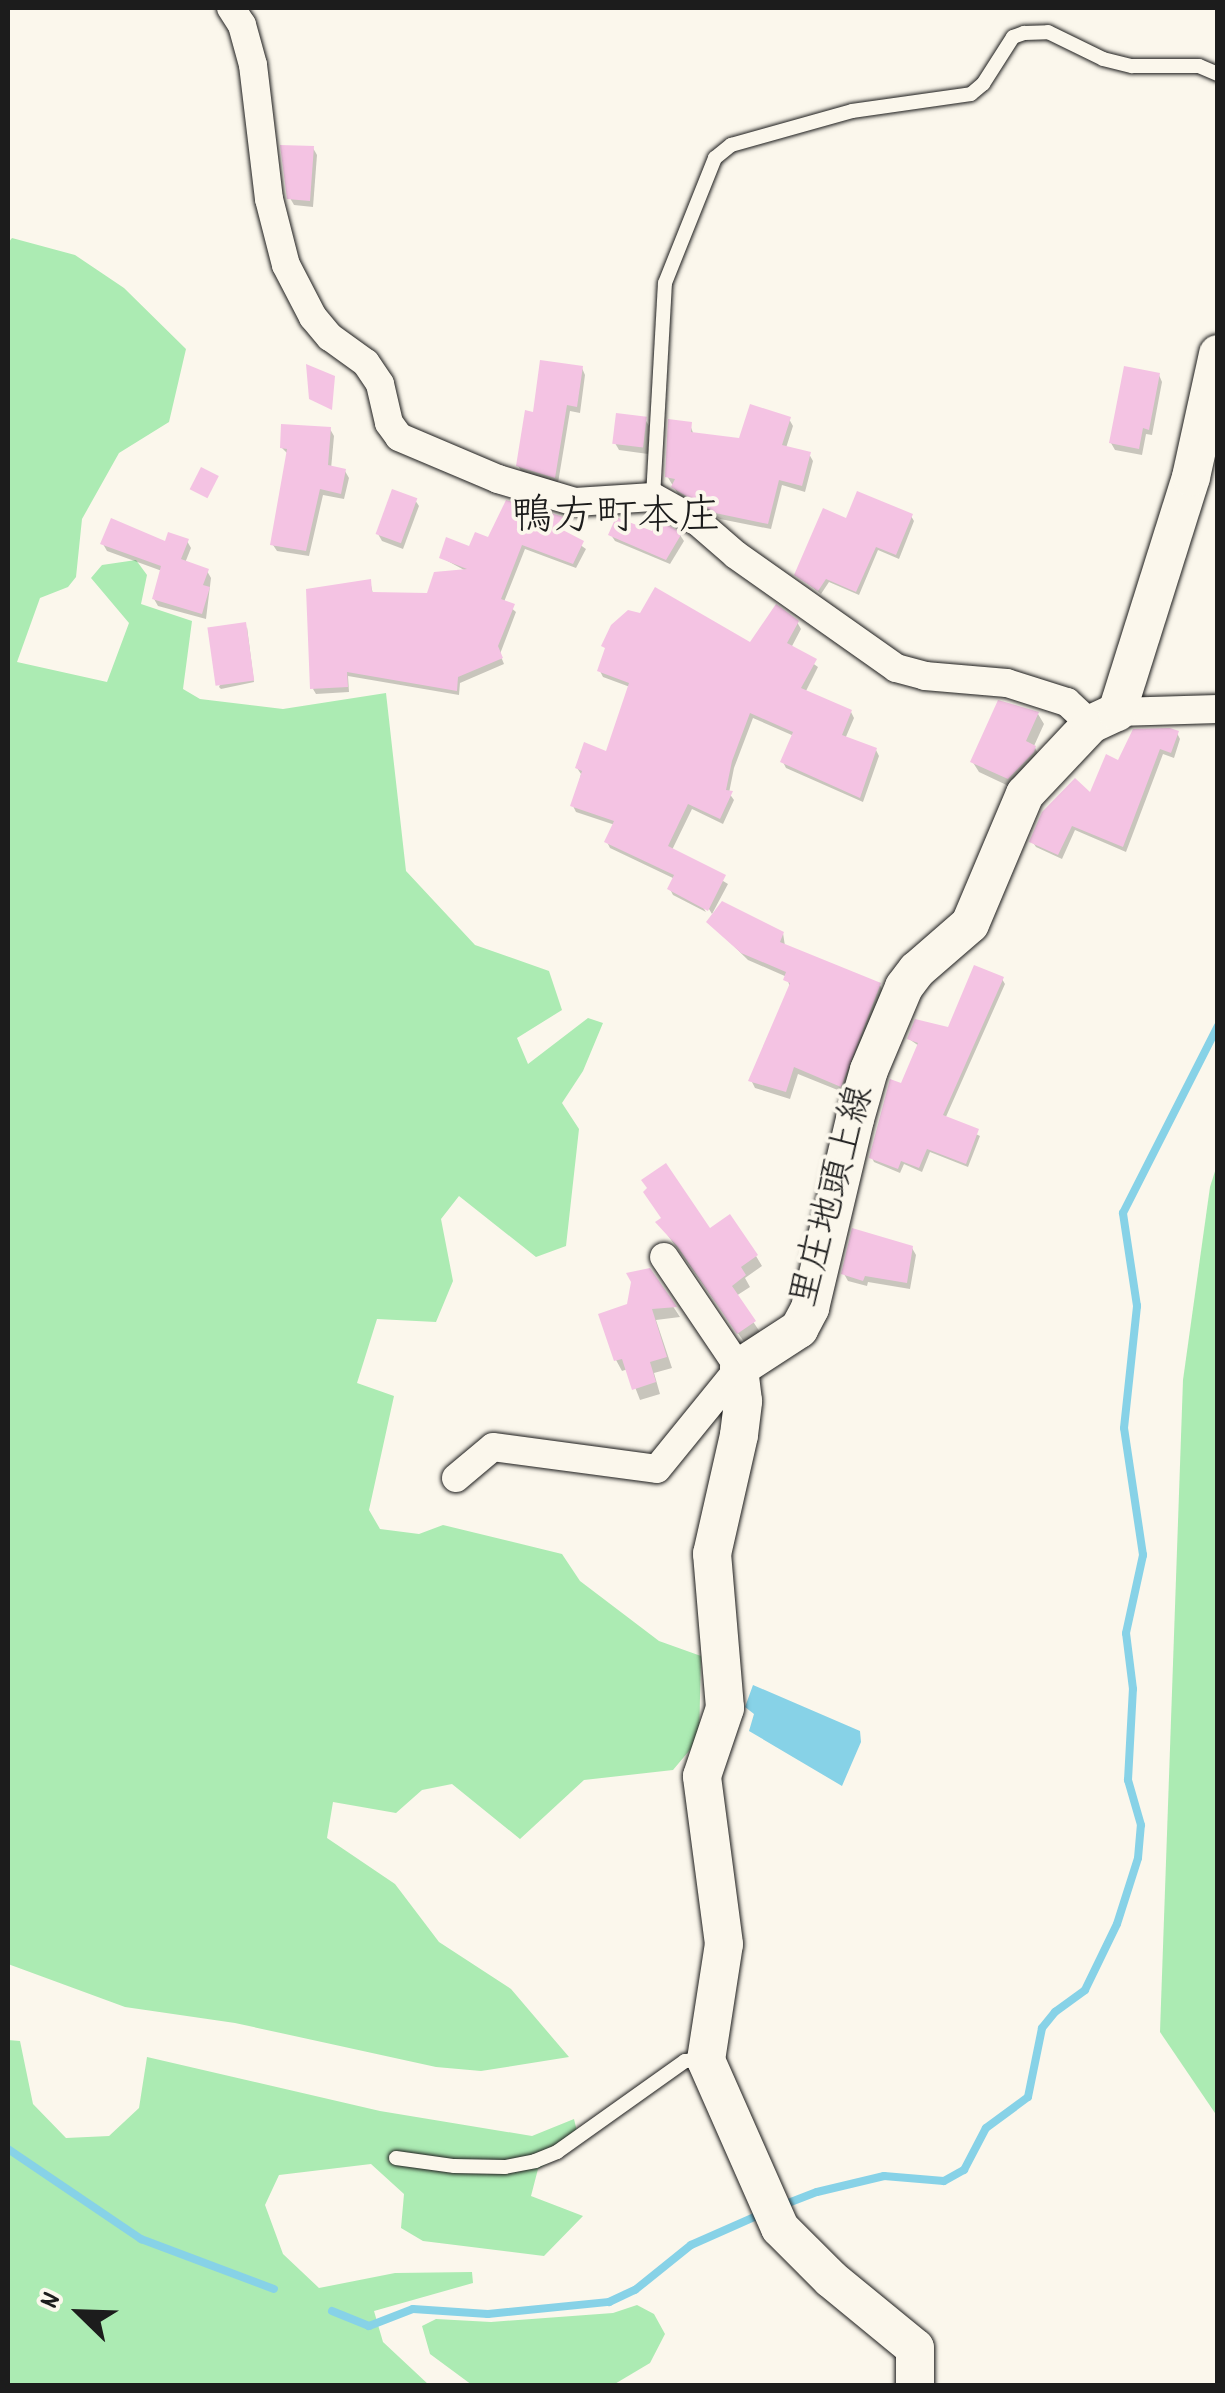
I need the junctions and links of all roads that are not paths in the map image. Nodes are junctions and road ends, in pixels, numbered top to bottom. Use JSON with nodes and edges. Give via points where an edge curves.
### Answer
{"nodes":[{"id":1,"x":232,"y":8,"type":"edge"},
{"id":2,"x":1218,"y":74,"type":"edge"},
{"id":3,"x":1218,"y":354,"type":"edge"},
{"id":4,"x":652,"y":498,"type":"junction"},
{"id":5,"x":1218,"y":709,"type":"edge"},
{"id":6,"x":1104,"y":718,"type":"junction"},
{"id":7,"x":664,"y":1257,"type":"dead end"},
{"id":8,"x":739,"y":1368,"type":"junction"},
{"id":9,"x":456,"y":1478,"type":"dead end"},
{"id":10,"x":706,"y":2060,"type":"junction"},
{"id":11,"x":396,"y":2158,"type":"dead end"},
{"id":12,"x":915,"y":2386,"type":"edge"}],
"edges":[{"from":1,"to":4,"type":"street","via":[[253,66],[269,200],[286,265],[313,317],[380,384],[399,437],[498,480],[576,502]]},
{"from":2,"to":4,"type":"lane","via":[[1199,66],[1132,66],[1048,32],[1024,33],[1013,37],[971,94],[852,111],[731,145],[716,158],[666,283]]},
{"from":3,"to":6,"type":"main road","name":"里庄地頭上線","via":[[1191,477]]},
{"from":4,"to":6,"type":"street","via":[[698,522],[896,668],[1007,684]]},
{"from":5,"to":6,"type":"street"},
{"from":6,"to":8,"type":"main road","name":"里庄地頭上線","via":[[1024,794],[970,924],[904,988],[859,1102],[810,1308],[799,1329]]},
{"from":7,"to":8,"type":"street"},
{"from":8,"to":9,"type":"street","via":[[657,1470],[493,1447]]},
{"from":8,"to":10,"type":"main road","via":[[739,1435],[712,1554],[725,1708],[702,1776],[724,1944]]},
{"from":10,"to":11,"type":"lane","via":[[685,2061],[535,2161],[454,2166]]},
{"from":10,"to":12,"type":"main road","via":[[771,2209],[830,2279],[915,2348]]}]}
